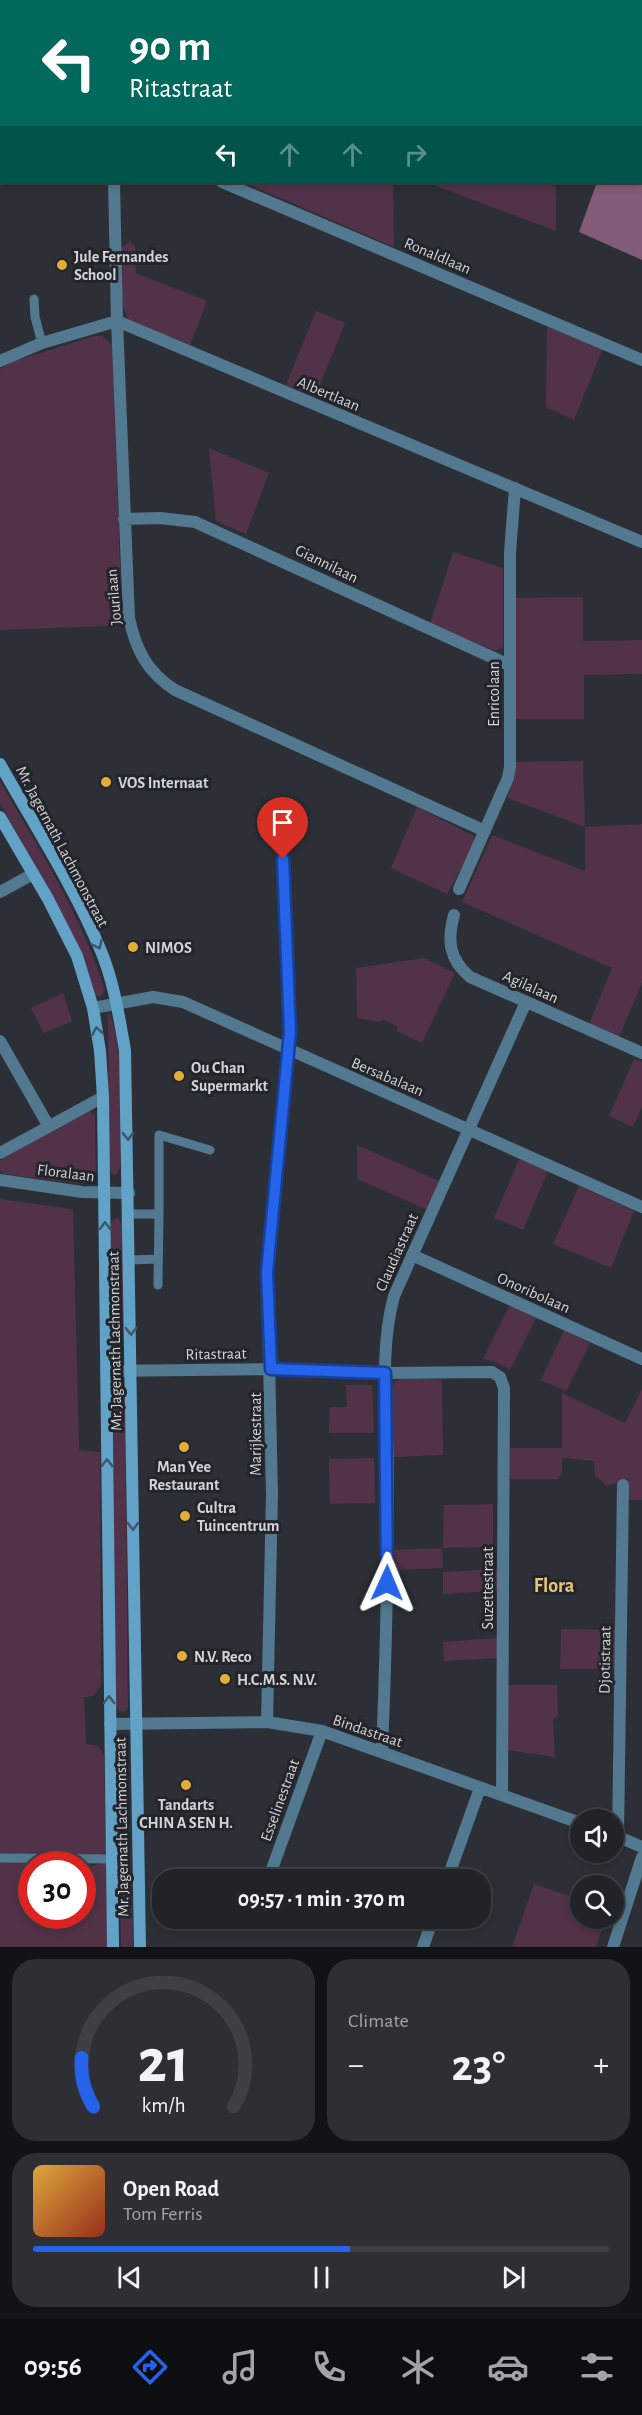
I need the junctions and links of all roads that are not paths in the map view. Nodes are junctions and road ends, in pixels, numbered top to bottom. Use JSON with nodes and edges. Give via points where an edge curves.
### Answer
{"nodes":[{"id":1,"x":114,"y":183,"type":"edge"},
{"id":2,"x":224,"y":183,"type":"edge"},
{"id":3,"x":34,"y":299,"type":"dead end"},
{"id":4,"x":117,"y":321,"type":"junction"},
{"id":5,"x":42,"y":343,"type":"junction"},
{"id":6,"x":642,"y":360,"type":"edge"},
{"id":7,"x":0,"y":361,"type":"edge"},
{"id":8,"x":515,"y":488,"type":"junction"},
{"id":9,"x":124,"y":519,"type":"junction"},
{"id":10,"x":642,"y":542,"type":"edge"},
{"id":11,"x":509,"y":664,"type":"junction"},
{"id":12,"x":0,"y":764,"type":"edge"},
{"id":13,"x":0,"y":817,"type":"edge"},
{"id":14,"x":485,"y":831,"type":"junction"},
{"id":15,"x":283,"y":859,"type":"dead end"},
{"id":16,"x":33,"y":874,"type":"junction"},
{"id":17,"x":459,"y":889,"type":"dead end"},
{"id":18,"x":0,"y":892,"type":"edge"},
{"id":19,"x":454,"y":915,"type":"dead end"},
{"id":20,"x":526,"y":1002,"type":"junction"},
{"id":21,"x":116,"y":1004,"type":"junction"},
{"id":22,"x":93,"y":1008,"type":"junction"},
{"id":23,"x":0,"y":1041,"type":"edge"},
{"id":24,"x":288,"y":1051,"type":"junction"},
{"id":25,"x":642,"y":1053,"type":"edge"},
{"id":26,"x":103,"y":1097,"type":"junction"},
{"id":27,"x":48,"y":1125,"type":"junction"},
{"id":28,"x":470,"y":1129,"type":"junction"},
{"id":29,"x":210,"y":1150,"type":"dead end"},
{"id":30,"x":0,"y":1153,"type":"edge"},
{"id":31,"x":0,"y":1180,"type":"edge"},
{"id":32,"x":104,"y":1193,"type":"junction"},
{"id":33,"x":129,"y":1193,"type":"junction"},
{"id":34,"x":642,"y":1206,"type":"edge"},
{"id":35,"x":129,"y":1214,"type":"junction"},
{"id":36,"x":159,"y":1214,"type":"junction"},
{"id":37,"x":412,"y":1255,"type":"junction"},
{"id":38,"x":158,"y":1259,"type":"junction"},
{"id":39,"x":130,"y":1260,"type":"junction"},
{"id":40,"x":158,"y":1285,"type":"dead end"},
{"id":41,"x":642,"y":1359,"type":"edge"},
{"id":42,"x":271,"y":1369,"type":"junction"},
{"id":43,"x":106,"y":1371,"type":"junction"},
{"id":44,"x":131,"y":1371,"type":"junction"},
{"id":45,"x":385,"y":1373,"type":"junction"},
{"id":46,"x":503,"y":1381,"type":"joint"},
{"id":47,"x":622,"y":1485,"type":"dead end"},
{"id":48,"x":267,"y":1722,"type":"junction"},
{"id":49,"x":135,"y":1723,"type":"junction"},
{"id":50,"x":110,"y":1724,"type":"junction"},
{"id":51,"x":322,"y":1731,"type":"junction"},
{"id":52,"x":382,"y":1751,"type":"junction"},
{"id":53,"x":480,"y":1788,"type":"junction"},
{"id":54,"x":502,"y":1796,"type":"junction"},
{"id":55,"x":616,"y":1809,"type":"edge"},
{"id":56,"x":570,"y":1820,"type":"edge"},
{"id":57,"x":624,"y":1839,"type":"edge"},
{"id":58,"x":642,"y":1847,"type":"edge"},
{"id":59,"x":642,"y":1857,"type":"edge"},
{"id":60,"x":0,"y":1858,"type":"edge"},
{"id":61,"x":112,"y":1858,"type":"junction"},
{"id":62,"x":272,"y":1869,"type":"edge"},
{"id":63,"x":451,"y":1869,"type":"edge"},
{"id":64,"x":429,"y":1929,"type":"edge"},
{"id":65,"x":113,"y":1947,"type":"edge"},
{"id":66,"x":140,"y":1947,"type":"edge"},
{"id":67,"x":423,"y":1947,"type":"edge"},
{"id":68,"x":614,"y":1947,"type":"edge"}],
"edges":[{"from":1,"to":4,"type":"street","name":"Jourilaan"},
{"from":2,"to":6,"type":"street","name":"Ronaldlaan"},
{"from":3,"to":5,"type":"lane"},
{"from":4,"to":5,"type":"street"},
{"from":4,"to":8,"type":"street","name":"Albertlaan"},
{"from":4,"to":9,"type":"street","name":"Jourilaan"},
{"from":5,"to":7,"type":"street"},
{"from":8,"to":10,"type":"street","name":"Albertlaan"},
{"from":8,"to":11,"type":"street","name":"Enricolaan"},
{"from":9,"to":11,"type":"street","name":"Giannilaan","via":[[195,522]]},
{"from":9,"to":14,"type":"street","name":"Jourilaan","via":[[133,637],[146,665],[164,683]]},
{"from":11,"to":14,"type":"street","name":"Enricolaan","via":[[510,767]]},
{"from":12,"to":21,"type":"main road","name":"Mr. Jagernath Lachmonstraat","one_way":true,"via":[[87,921],[102,953]]},
{"from":13,"to":16,"type":"main road","name":"Mr. Jagernath Lachmonstraat"},
{"from":14,"to":17,"type":"street","name":"Enricolaan"},
{"from":15,"to":24,"type":"street","name":"Marijkestraat"},
{"from":16,"to":18,"type":"street"},
{"from":16,"to":22,"type":"main road","name":"Mr. Jagernath Lachmonstraat","via":[[77,956]]},
{"from":19,"to":20,"type":"street","name":"Agilalaan","via":[[450,940],[456,966],[470,977]]},
{"from":20,"to":25,"type":"street","name":"Agilalaan"},
{"from":20,"to":28,"type":"street","name":"Claudiastraat"},
{"from":21,"to":22,"type":"street","name":"Bersabalaan"},
{"from":21,"to":24,"type":"street","name":"Bersabalaan","via":[[153,997],[183,1002]]},
{"from":21,"to":33,"type":"main road","name":"Mr. Jagernath Lachmonstraat","one_way":true,"via":[[125,1050]]},
{"from":26,"to":22,"type":"main road","name":"Mr. Jagernath Lachmonstraat","one_way":true},
{"from":23,"to":27,"type":"street"},
{"from":24,"to":28,"type":"street","name":"Bersabalaan"},
{"from":24,"to":42,"type":"street","name":"Marijkestraat","via":[[267,1272]]},
{"from":26,"to":27,"type":"street"},
{"from":26,"to":32,"type":"main road","name":"Mr. Jagernath Lachmonstraat"},
{"from":27,"to":30,"type":"street"},
{"from":28,"to":34,"type":"street","name":"Bersabalaan"},
{"from":28,"to":37,"type":"street","name":"Claudiastraat"},
{"from":29,"to":36,"type":"lane","via":[[158,1137]]},
{"from":31,"to":32,"type":"street","name":"Floralaan"},
{"from":32,"to":33,"type":"street","name":"Floralaan"},
{"from":43,"to":32,"type":"main road","name":"Mr. Jagernath Lachmonstraat","one_way":true},
{"from":33,"to":35,"type":"main road","name":"Mr. Jagernath Lachmonstraat"},
{"from":35,"to":36,"type":"lane"},
{"from":35,"to":39,"type":"main road","name":"Mr. Jagernath Lachmonstraat"},
{"from":36,"to":38,"type":"lane"},
{"from":37,"to":41,"type":"street","name":"Onoribolaan"},
{"from":37,"to":45,"type":"street","name":"Claudiastraat","via":[[388,1317]]},
{"from":38,"to":39,"type":"lane"},
{"from":38,"to":40,"type":"lane"},
{"from":39,"to":44,"type":"main road","name":"Mr. Jagernath Lachmonstraat","one_way":true},
{"from":42,"to":44,"type":"street","name":"Ritastraat"},
{"from":42,"to":45,"type":"street","name":"Ritastraat"},
{"from":42,"to":48,"type":"street","name":"Marijkestraat"},
{"from":43,"to":44,"type":"street","name":"Ritastraat"},
{"from":50,"to":43,"type":"main road","name":"Mr. Jagernath Lachmonstraat","one_way":true},
{"from":44,"to":49,"type":"main road","name":"Mr. Jagernath Lachmonstraat","one_way":true},
{"from":45,"to":46,"type":"street","name":"Ritastraat","via":[[492,1372]]},
{"from":45,"to":52,"type":"street","name":"Claudiastraat","via":[[388,1563]]},
{"from":46,"to":54,"type":"street","name":"Suzettestraat"},
{"from":47,"to":55,"type":"street","name":"Djotistraat"},
{"from":48,"to":49,"type":"street","name":"Bindastraat"},
{"from":48,"to":51,"type":"street","name":"Bindastraat"},
{"from":49,"to":50,"type":"street","name":"Bindastraat"},
{"from":49,"to":66,"type":"main road","name":"Mr. Jagernath Lachmonstraat"},
{"from":50,"to":61,"type":"main road","name":"Mr. Jagernath Lachmonstraat"},
{"from":51,"to":52,"type":"street","name":"Bindastraat"},
{"from":51,"to":62,"type":"street","name":"Esselinestraat"},
{"from":52,"to":53,"type":"street","name":"Bindastraat"},
{"from":53,"to":54,"type":"street","name":"Bindastraat"},
{"from":53,"to":63,"type":"street"},
{"from":54,"to":56,"type":"street","name":"Bindastraat"},
{"from":57,"to":58,"type":"street"},
{"from":59,"to":68,"type":"street"},
{"from":60,"to":61,"type":"lane"},
{"from":61,"to":65,"type":"main road","name":"Mr. Jagernath Lachmonstraat"},
{"from":64,"to":67,"type":"street"}]}
